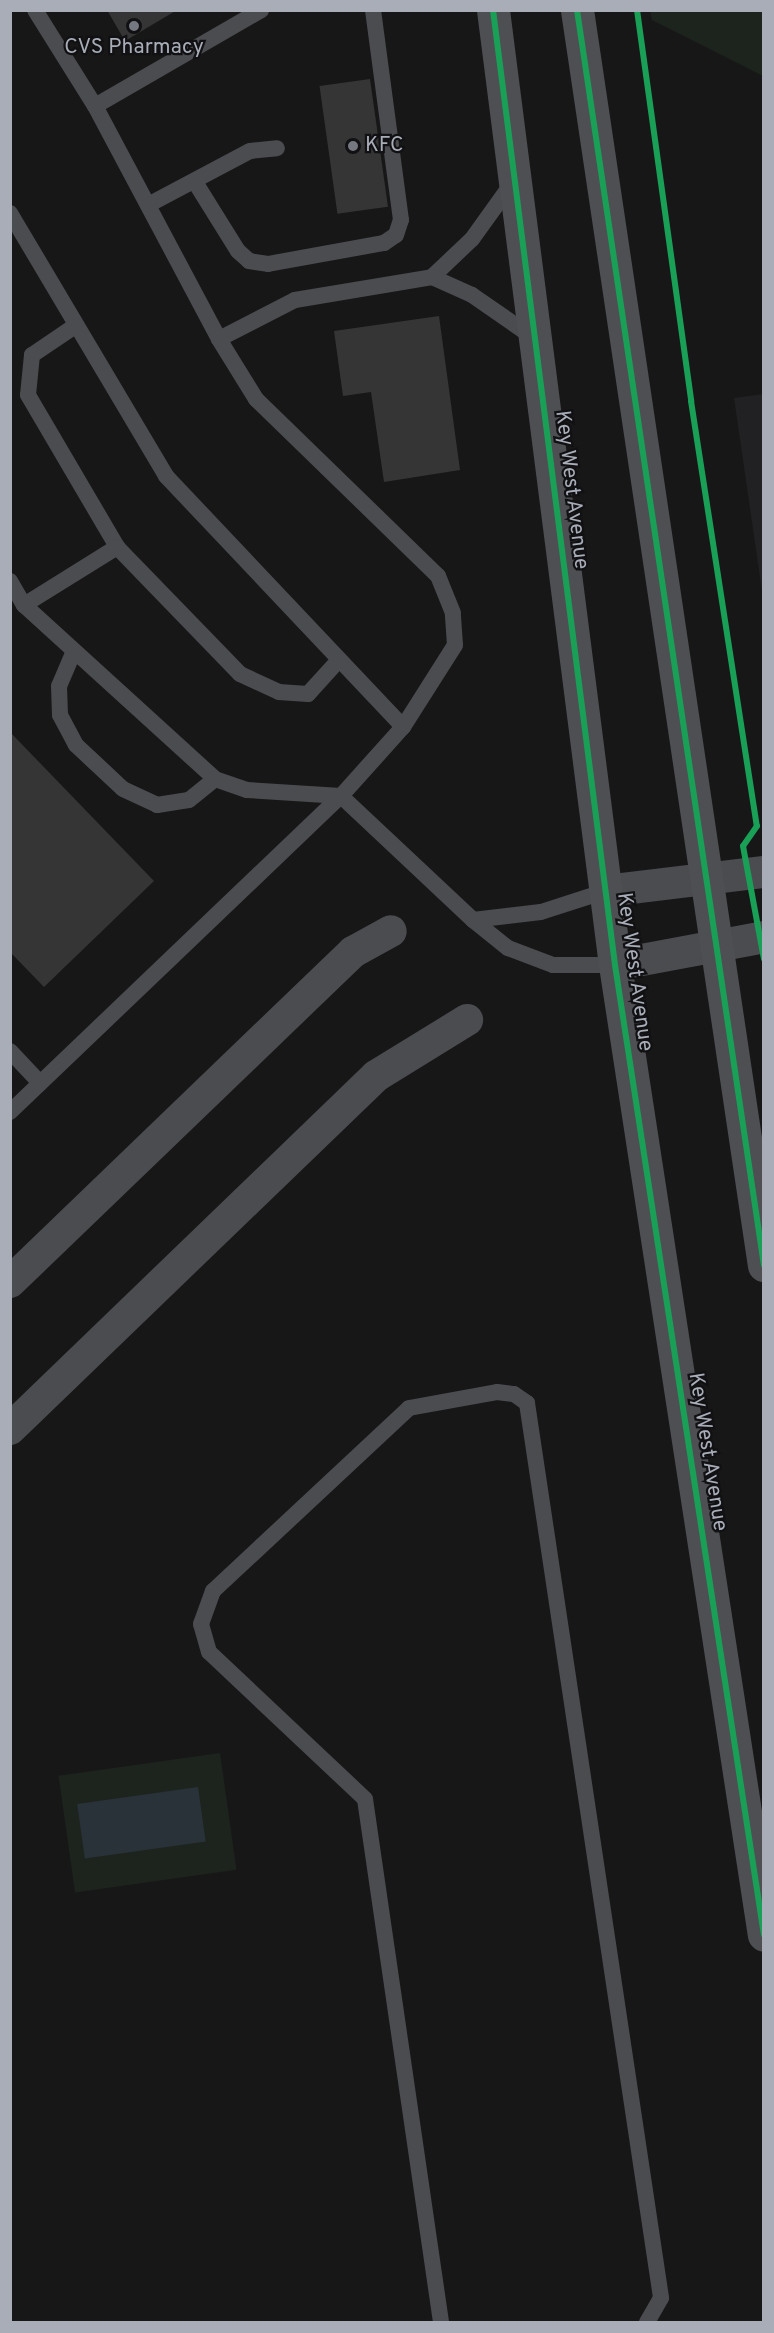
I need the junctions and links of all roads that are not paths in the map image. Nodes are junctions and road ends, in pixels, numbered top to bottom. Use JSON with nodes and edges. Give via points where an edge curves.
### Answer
{"nodes":[{"id":1,"x":34,"y":10,"type":"edge"},
{"id":2,"x":261,"y":10,"type":"edge"},
{"id":3,"x":373,"y":10,"type":"edge"},
{"id":4,"x":493,"y":10,"type":"edge"},
{"id":5,"x":577,"y":10,"type":"edge"},
{"id":6,"x":95,"y":106,"type":"junction"},
{"id":7,"x":277,"y":148,"type":"dead end"},
{"id":8,"x":516,"y":179,"type":"junction"},
{"id":9,"x":195,"y":182,"type":"junction"},
{"id":10,"x":148,"y":205,"type":"junction"},
{"id":11,"x":10,"y":213,"type":"edge"},
{"id":12,"x":432,"y":276,"type":"junction"},
{"id":13,"x":75,"y":326,"type":"junction"},
{"id":14,"x":534,"y":338,"type":"junction"},
{"id":15,"x":219,"y":339,"type":"junction"},
{"id":16,"x":117,"y":547,"type":"junction"},
{"id":17,"x":12,"y":586,"type":"edge"},
{"id":18,"x":24,"y":605,"type":"junction"},
{"id":19,"x":74,"y":651,"type":"junction"},
{"id":20,"x":338,"y":661,"type":"junction"},
{"id":21,"x":403,"y":727,"type":"junction"},
{"id":22,"x":215,"y":779,"type":"junction"},
{"id":23,"x":341,"y":796,"type":"junction"},
{"id":24,"x":764,"y":872,"type":"edge"},
{"id":25,"x":706,"y":879,"type":"junction"},
{"id":26,"x":606,"y":891,"type":"junction"},
{"id":27,"x":473,"y":921,"type":"junction"},
{"id":28,"x":391,"y":931,"type":"dead end"},
{"id":29,"x":764,"y":937,"type":"edge"},
{"id":30,"x":716,"y":946,"type":"junction"},
{"id":31,"x":615,"y":965,"type":"junction"},
{"id":32,"x":467,"y":1020,"type":"dead end"},
{"id":33,"x":10,"y":1051,"type":"edge"},
{"id":34,"x":40,"y":1083,"type":"junction"},
{"id":35,"x":10,"y":1112,"type":"edge"},
{"id":36,"x":764,"y":1265,"type":"edge"},
{"id":37,"x":10,"y":1282,"type":"edge"},
{"id":38,"x":10,"y":1429,"type":"edge"},
{"id":39,"x":764,"y":1935,"type":"edge"},
{"id":40,"x":441,"y":2322,"type":"edge"},
{"id":41,"x":647,"y":2322,"type":"edge"}],
"edges":[{"from":1,"to":6,"type":"lane"},
{"from":2,"to":6,"type":"lane"},
{"from":3,"to":9,"type":"lane","via":[[401,220],[396,235],[384,243],[280,262],[249,261],[238,251]]},
{"from":4,"to":8,"type":"main road","name":"Key West Avenue"},
{"from":5,"to":25,"type":"main road"},
{"from":6,"to":10,"type":"lane"},
{"from":7,"to":9,"type":"lane","via":[[250,151]]},
{"from":8,"to":12,"type":"lane","via":[[472,239]]},
{"from":8,"to":14,"type":"main road","name":"Key West Avenue"},
{"from":9,"to":10,"type":"lane"},
{"from":10,"to":15,"type":"lane"},
{"from":11,"to":13,"type":"lane"},
{"from":12,"to":14,"type":"lane","via":[[472,296]]},
{"from":12,"to":15,"type":"lane","via":[[295,300]]},
{"from":13,"to":16,"type":"lane","via":[[32,355],[28,395]]},
{"from":13,"to":20,"type":"lane","via":[[166,476]]},
{"from":14,"to":26,"type":"main road","name":"Key West Avenue"},
{"from":15,"to":21,"type":"lane","via":[[256,399],[438,576],[453,613],[455,645]]},
{"from":16,"to":18,"type":"lane"},
{"from":16,"to":20,"type":"lane","via":[[240,674],[279,692],[308,694]]},
{"from":17,"to":18,"type":"lane"},
{"from":18,"to":19,"type":"lane"},
{"from":19,"to":22,"type":"lane"},
{"from":19,"to":22,"type":"lane","via":[[59,686],[60,715],[76,745],[123,789],[157,805],[189,801]]},
{"from":20,"to":21,"type":"lane"},
{"from":21,"to":23,"type":"lane"},
{"from":22,"to":23,"type":"lane","via":[[247,790]]},
{"from":23,"to":27,"type":"lane"},
{"from":23,"to":34,"type":"lane"},
{"from":24,"to":25,"type":"street"},
{"from":25,"to":26,"type":"street"},
{"from":25,"to":30,"type":"main road"},
{"from":26,"to":27,"type":"lane","via":[[541,912]]},
{"from":26,"to":31,"type":"main road","name":"Key West Avenue"},
{"from":27,"to":31,"type":"lane","via":[[508,948],[553,965]]},
{"from":28,"to":37,"type":"street","via":[[353,952]]},
{"from":29,"to":30,"type":"street"},
{"from":30,"to":31,"type":"street"},
{"from":30,"to":36,"type":"main road"},
{"from":31,"to":39,"type":"main road","name":"Key West Avenue"},
{"from":32,"to":38,"type":"street","via":[[376,1076]]},
{"from":33,"to":34,"type":"lane"},
{"from":34,"to":35,"type":"lane"},
{"from":40,"to":41,"type":"lane","via":[[364,1799],[209,1652],[201,1624],[213,1591],[409,1408],[497,1392],[514,1394],[527,1403],[661,2298]]}]}
